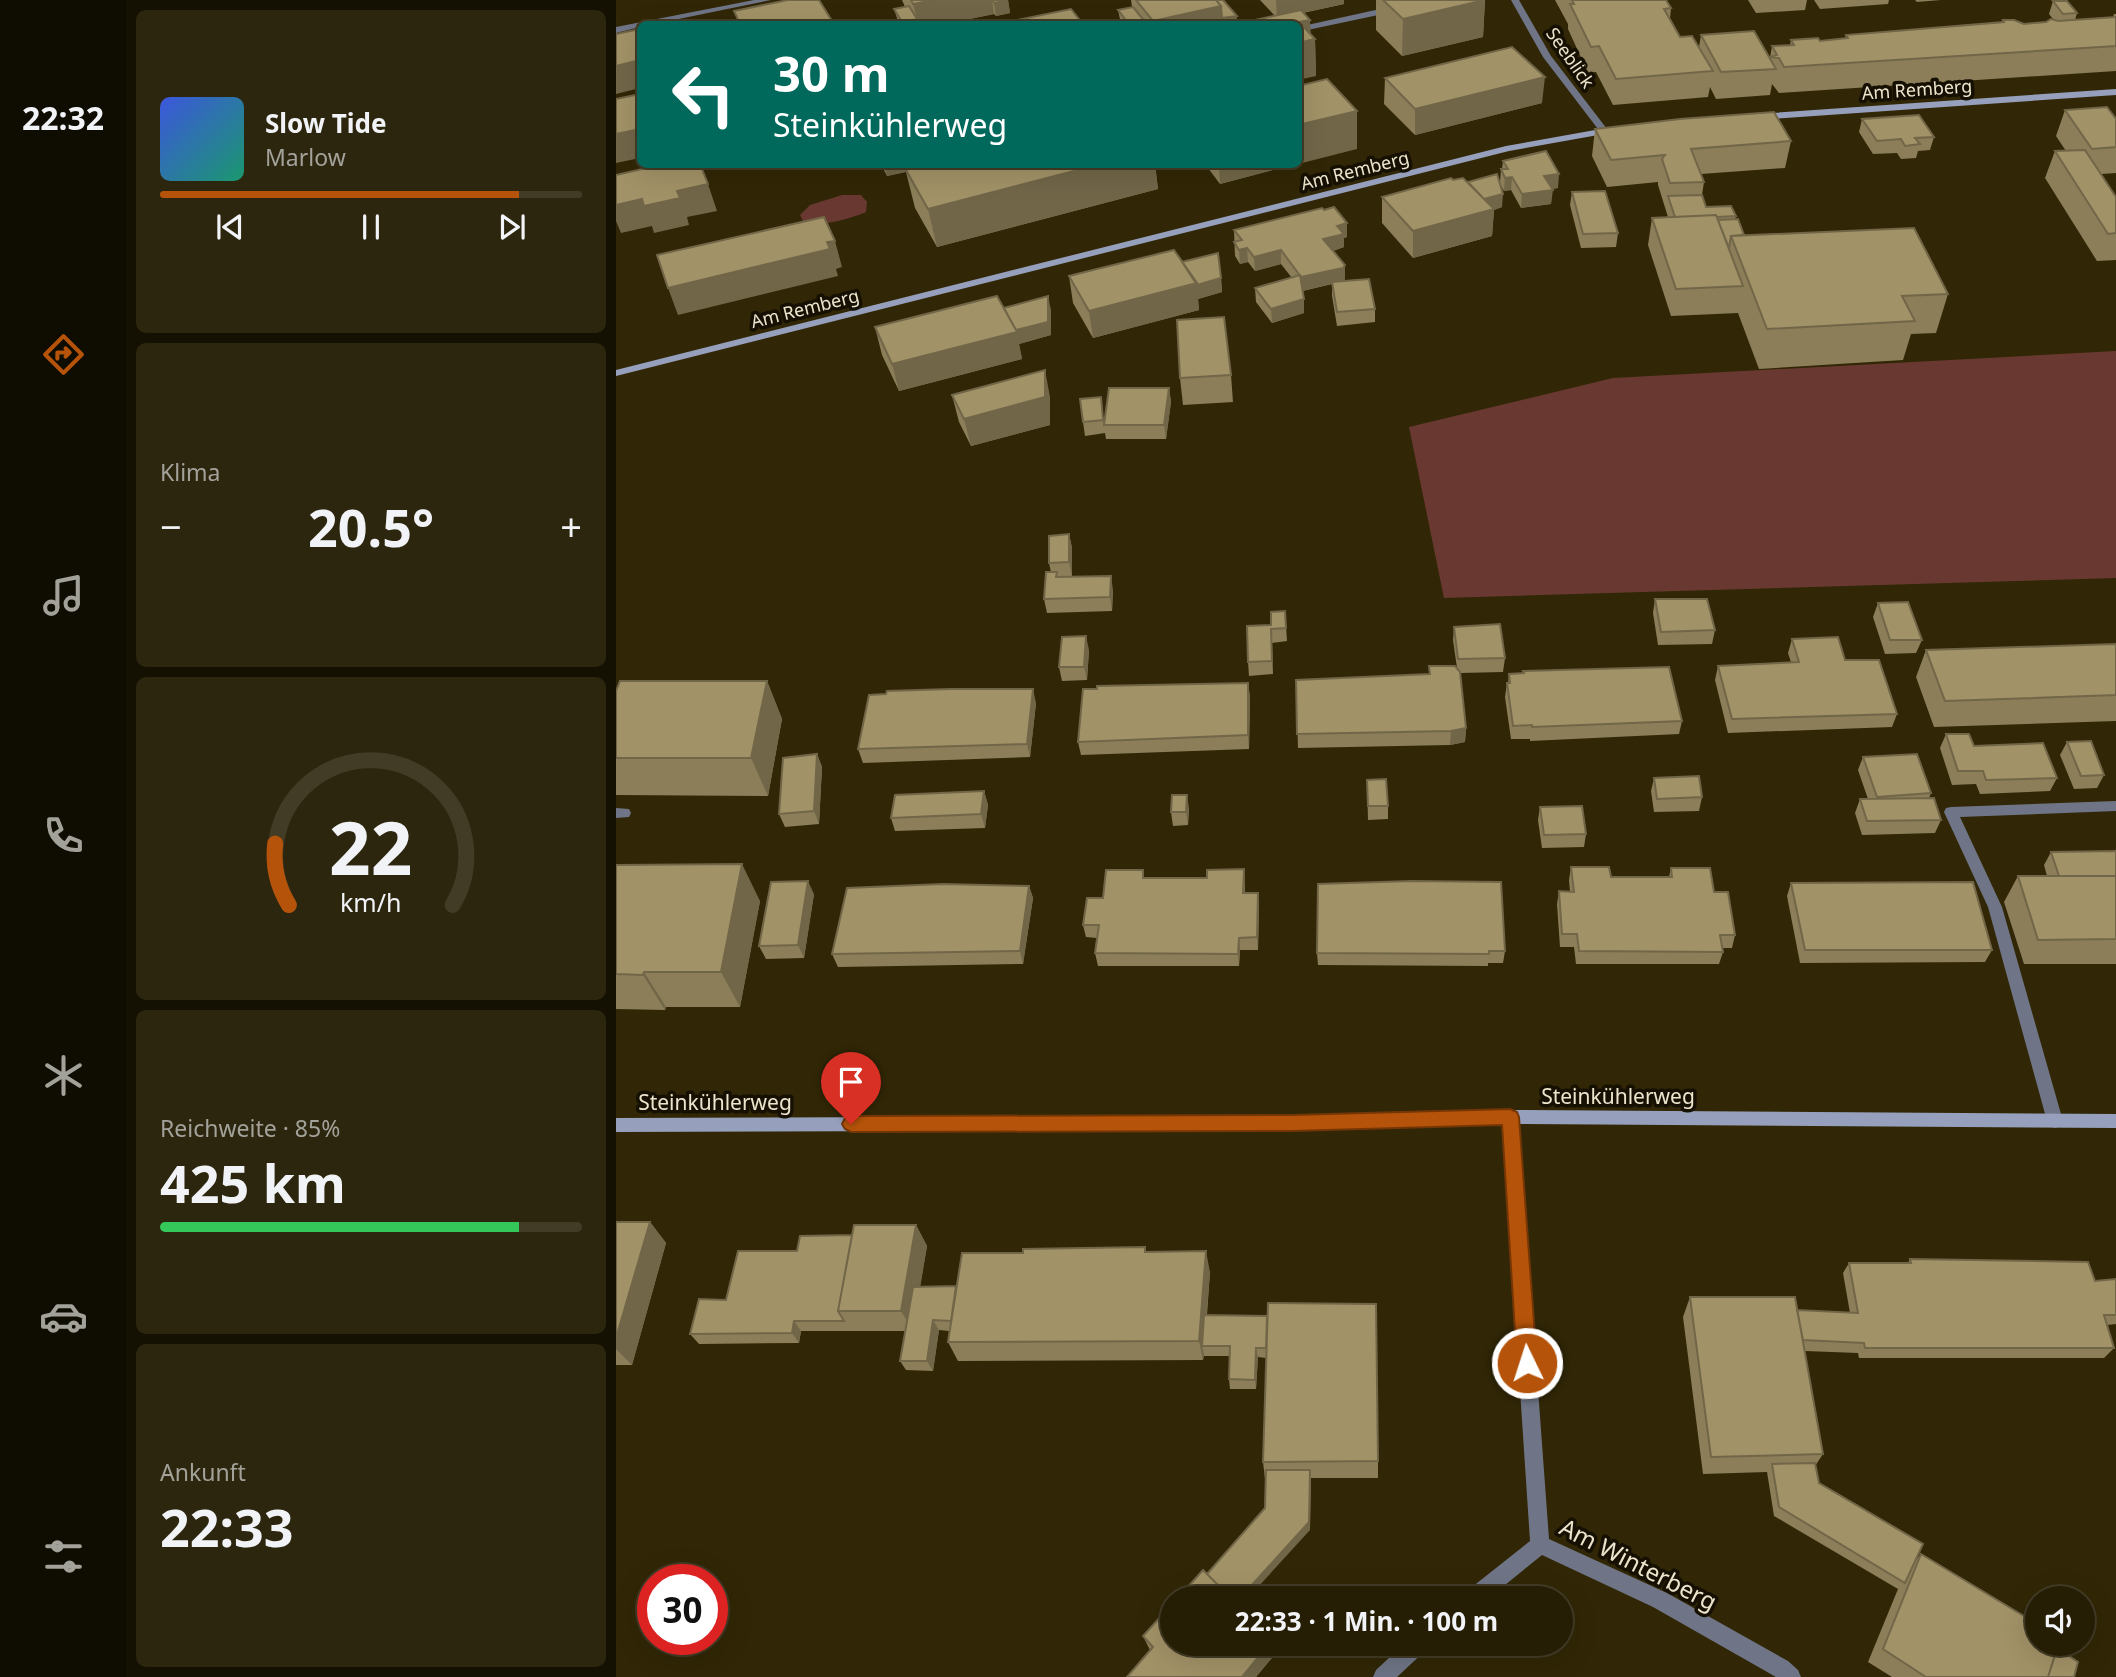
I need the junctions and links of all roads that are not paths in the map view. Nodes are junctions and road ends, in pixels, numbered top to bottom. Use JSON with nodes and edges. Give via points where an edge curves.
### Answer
{"nodes":[{"id":1,"x":766,"y":0,"type":"edge"},
{"id":2,"x":1515,"y":0,"type":"edge"},
{"id":3,"x":1409,"y":6,"type":"edge"},
{"id":4,"x":662,"y":21,"type":"edge"},
{"id":5,"x":637,"y":26,"type":"edge"},
{"id":6,"x":1302,"y":29,"type":"edge"},
{"id":7,"x":616,"y":30,"type":"edge"},
{"id":8,"x":2116,"y":92,"type":"edge"},
{"id":9,"x":1749,"y":117,"type":"edge"},
{"id":10,"x":1627,"y":128,"type":"edge"},
{"id":11,"x":1604,"y":131,"type":"junction"},
{"id":12,"x":616,"y":373,"type":"edge"},
{"id":13,"x":2116,"y":806,"type":"edge"},
{"id":14,"x":1510,"y":1117,"type":"junction"},
{"id":15,"x":2055,"y":1121,"type":"junction"},
{"id":16,"x":2116,"y":1121,"type":"edge"},
{"id":17,"x":616,"y":1125,"type":"edge"},
{"id":18,"x":1540,"y":1545,"type":"junction"},
{"id":19,"x":1489,"y":1586,"type":"edge"},
{"id":20,"x":1405,"y":1656,"type":"edge"},
{"id":21,"x":1383,"y":1677,"type":"edge"},
{"id":22,"x":1791,"y":1677,"type":"edge"}],
"edges":[{"from":1,"to":4,"type":"street"},
{"from":2,"to":11,"type":"street","name":"Seeblick","via":[[1547,57]]},
{"from":3,"to":6,"type":"street"},
{"from":5,"to":7,"type":"street"},
{"from":8,"to":9,"type":"street","name":"Am Remberg"},
{"from":10,"to":11,"type":"street","name":"Am Remberg"},
{"from":11,"to":12,"type":"street","name":"Am Remberg","via":[[1509,148]]},
{"from":13,"to":15,"type":"street","via":[[1951,811],[1995,907]]},
{"from":14,"to":15,"type":"street","name":"Steinkühlerweg"},
{"from":14,"to":17,"type":"street","name":"Steinkühlerweg","via":[[1292,1123]]},
{"from":14,"to":18,"type":"street","name":"Am Winterberg"},
{"from":15,"to":16,"type":"street","name":"Steinkühlerweg"},
{"from":18,"to":19,"type":"street"},
{"from":18,"to":22,"type":"street","name":"Am Winterberg","via":[[1660,1600]]},
{"from":20,"to":21,"type":"street"}]}
